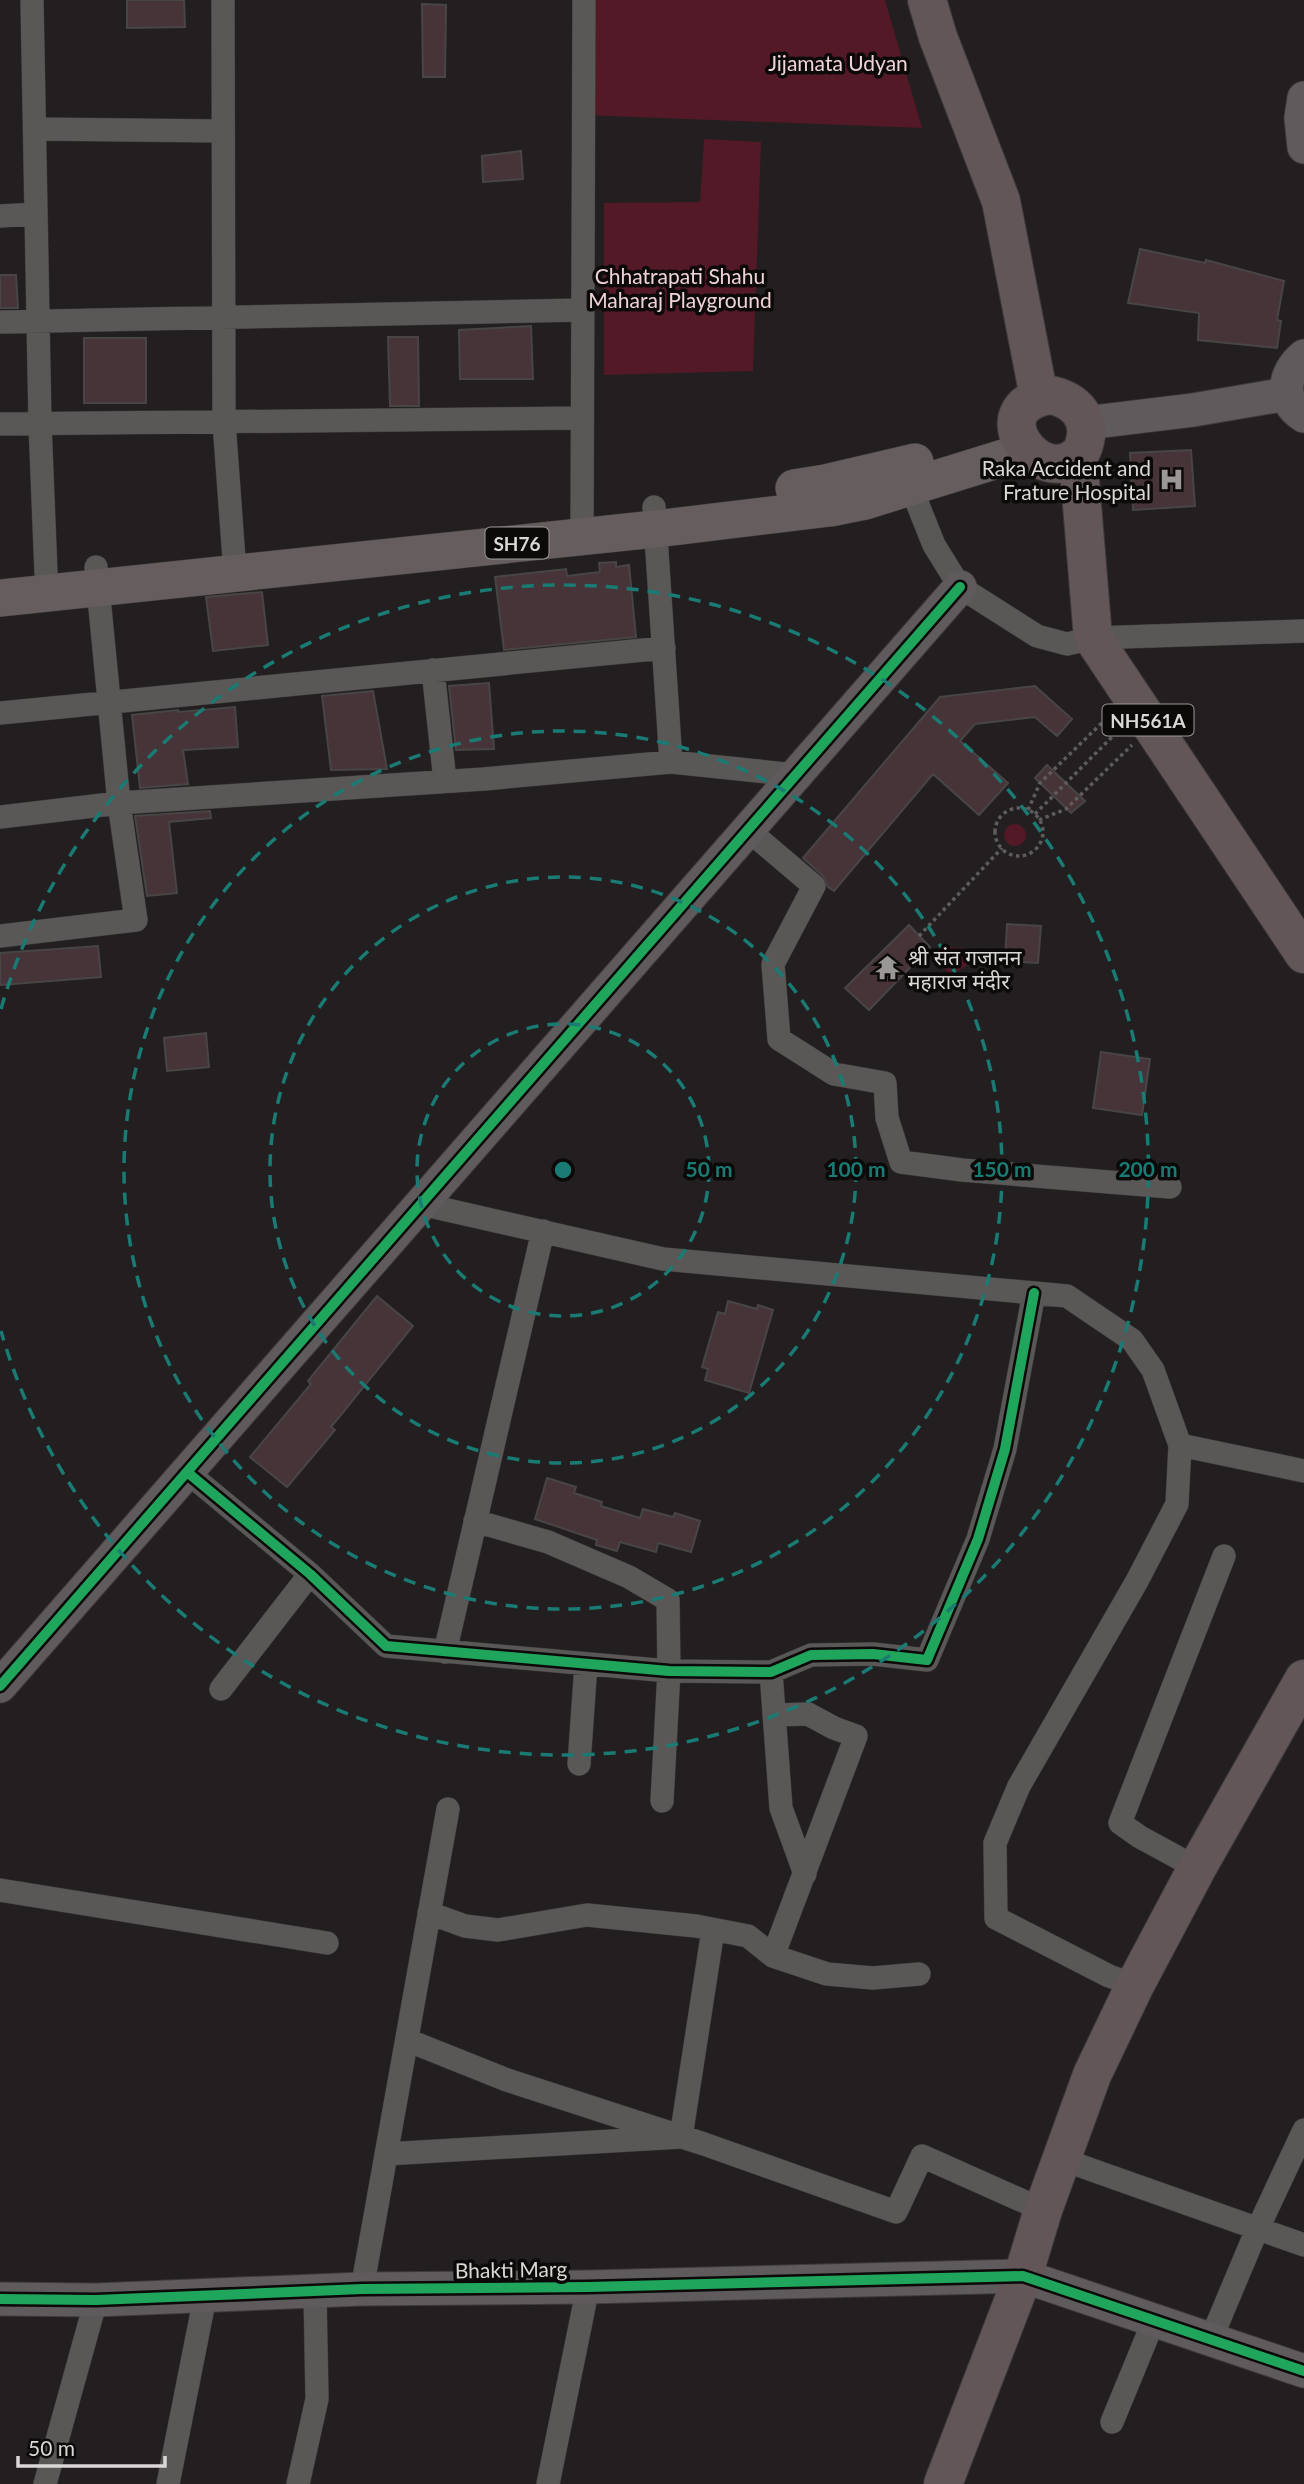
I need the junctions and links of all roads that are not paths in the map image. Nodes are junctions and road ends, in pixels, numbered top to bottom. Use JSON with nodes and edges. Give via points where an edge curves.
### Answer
{"nodes":[{"id":1,"x":32,"y":0,"type":"edge"},
{"id":2,"x":223,"y":0,"type":"edge"},
{"id":3,"x":584,"y":0,"type":"edge"},
{"id":4,"x":928,"y":0,"type":"edge"},
{"id":5,"x":35,"y":129,"type":"junction"},
{"id":6,"x":223,"y":131,"type":"junction"},
{"id":7,"x":36,"y":214,"type":"junction"},
{"id":8,"x":0,"y":216,"type":"edge"},
{"id":9,"x":583,"y":310,"type":"junction"},
{"id":10,"x":224,"y":316,"type":"junction"},
{"id":11,"x":38,"y":321,"type":"junction"},
{"id":12,"x":0,"y":322,"type":"edge"},
{"id":13,"x":1304,"y":356,"type":"edge"},
{"id":14,"x":1039,"y":397,"type":"junction"},
{"id":15,"x":1295,"y":405,"type":"edge"},
{"id":16,"x":582,"y":418,"type":"junction"},
{"id":17,"x":224,"y":422,"type":"junction"},
{"id":18,"x":0,"y":424,"type":"edge"},
{"id":19,"x":40,"y":424,"type":"junction"},
{"id":20,"x":1082,"y":439,"type":"junction"},
{"id":21,"x":1022,"y":441,"type":"junction"},
{"id":22,"x":907,"y":476,"type":"junction"},
{"id":23,"x":655,"y":518,"type":"junction"},
{"id":24,"x":582,"y":526,"type":"junction"},
{"id":25,"x":234,"y":562,"type":"junction"},
{"id":26,"x":46,"y":573,"type":"junction"},
{"id":27,"x":97,"y":577,"type":"junction"},
{"id":28,"x":0,"y":578,"type":"edge"},
{"id":29,"x":960,"y":587,"type":"junction"},
{"id":30,"x":0,"y":598,"type":"edge"},
{"id":31,"x":1304,"y":631,"type":"edge"},
{"id":32,"x":1093,"y":638,"type":"junction"},
{"id":33,"x":664,"y":648,"type":"junction"},
{"id":34,"x":433,"y":670,"type":"junction"},
{"id":35,"x":109,"y":702,"type":"junction"},
{"id":36,"x":0,"y":713,"type":"edge"},
{"id":37,"x":671,"y":762,"type":"junction"},
{"id":38,"x":796,"y":775,"type":"junction"},
{"id":39,"x":445,"y":780,"type":"junction"},
{"id":40,"x":119,"y":803,"type":"junction"},
{"id":41,"x":0,"y":817,"type":"edge"},
{"id":42,"x":748,"y":830,"type":"junction"},
{"id":43,"x":0,"y":936,"type":"edge"},
{"id":44,"x":1304,"y":954,"type":"edge"},
{"id":45,"x":1170,"y":1187,"type":"dead end"},
{"id":46,"x":421,"y":1204,"type":"junction"},
{"id":47,"x":543,"y":1231,"type":"junction"},
{"id":48,"x":1034,"y":1293,"type":"junction"},
{"id":49,"x":1180,"y":1445,"type":"junction"},
{"id":50,"x":1304,"y":1471,"type":"edge"},
{"id":51,"x":187,"y":1472,"type":"junction"},
{"id":52,"x":475,"y":1521,"type":"junction"},
{"id":53,"x":1224,"y":1556,"type":"dead end"},
{"id":54,"x":310,"y":1574,"type":"junction"},
{"id":55,"x":445,"y":1652,"type":"junction"},
{"id":56,"x":586,"y":1664,"type":"junction"},
{"id":57,"x":669,"y":1671,"type":"junction"},
{"id":58,"x":771,"y":1672,"type":"junction"},
{"id":59,"x":1304,"y":1679,"type":"edge"},
{"id":60,"x":0,"y":1686,"type":"edge"},
{"id":61,"x":221,"y":1689,"type":"dead end"},
{"id":62,"x":774,"y":1715,"type":"junction"},
{"id":63,"x":579,"y":1764,"type":"dead end"},
{"id":64,"x":662,"y":1801,"type":"dead end"},
{"id":65,"x":448,"y":1809,"type":"dead end"},
{"id":66,"x":1197,"y":1868,"type":"junction"},
{"id":67,"x":805,"y":1874,"type":"junction"},
{"id":68,"x":0,"y":1891,"type":"edge"},
{"id":69,"x":429,"y":1913,"type":"junction"},
{"id":70,"x":713,"y":1930,"type":"junction"},
{"id":71,"x":327,"y":1943,"type":"dead end"},
{"id":72,"x":772,"y":1956,"type":"junction"},
{"id":73,"x":919,"y":1974,"type":"dead end"},
{"id":74,"x":1135,"y":1986,"type":"junction"},
{"id":75,"x":407,"y":2039,"type":"junction"},
{"id":76,"x":1304,"y":2130,"type":"edge"},
{"id":77,"x":681,"y":2137,"type":"junction"},
{"id":78,"x":386,"y":2154,"type":"junction"},
{"id":79,"x":1061,"y":2159,"type":"junction"},
{"id":80,"x":1043,"y":2210,"type":"junction"},
{"id":81,"x":1258,"y":2228,"type":"junction"},
{"id":82,"x":1304,"y":2245,"type":"edge"},
{"id":83,"x":1023,"y":2276,"type":"junction"},
{"id":84,"x":588,"y":2287,"type":"junction"},
{"id":85,"x":362,"y":2289,"type":"junction"},
{"id":86,"x":314,"y":2293,"type":"junction"},
{"id":87,"x":205,"y":2297,"type":"junction"},
{"id":88,"x":0,"y":2298,"type":"edge"},
{"id":89,"x":96,"y":2300,"type":"junction"},
{"id":90,"x":1154,"y":2320,"type":"junction"},
{"id":91,"x":1211,"y":2339,"type":"junction"},
{"id":92,"x":1304,"y":2371,"type":"edge"},
{"id":93,"x":1112,"y":2422,"type":"dead end"},
{"id":94,"x":45,"y":2484,"type":"edge"},
{"id":95,"x":168,"y":2484,"type":"edge"},
{"id":96,"x":298,"y":2484,"type":"edge"},
{"id":97,"x":548,"y":2484,"type":"edge"},
{"id":98,"x":943,"y":2484,"type":"edge"}],
"edges":[{"from":1,"to":5,"type":"street"},
{"from":2,"to":6,"type":"street"},
{"from":3,"to":9,"type":"street"},
{"from":4,"to":14,"type":"highway","via":[[1001,201]]},
{"from":5,"to":6,"type":"street"},
{"from":5,"to":7,"type":"street"},
{"from":6,"to":10,"type":"street"},
{"from":7,"to":8,"type":"street"},
{"from":7,"to":11,"type":"street"},
{"from":9,"to":10,"type":"street"},
{"from":9,"to":16,"type":"street"},
{"from":10,"to":11,"type":"street"},
{"from":10,"to":17,"type":"street"},
{"from":11,"to":12,"type":"street"},
{"from":11,"to":19,"type":"street"},
{"from":13,"to":15,"type":"street","via":[[1289,372]]},
{"from":14,"to":20,"type":"highway","via":[[1063,398],[1081,412]]},
{"from":14,"to":21,"type":"highway","via":[[1017,415]]},
{"from":15,"to":20,"type":"street","via":[[1193,411]]},
{"from":16,"to":17,"type":"street"},
{"from":16,"to":24,"type":"street"},
{"from":17,"to":19,"type":"street"},
{"from":17,"to":25,"type":"street"},
{"from":18,"to":19,"type":"street"},
{"from":19,"to":26,"type":"street"},
{"from":20,"to":21,"type":"highway","via":[[1067,461],[1047,462],[1037,459]]},
{"from":20,"to":32,"type":"highway","number":"NH561A"},
{"from":21,"to":22,"type":"main road","number":"SH76"},
{"from":22,"to":23,"type":"main road","number":"SH76","via":[[825,483]]},
{"from":22,"to":29,"type":"street","via":[[934,545]]},
{"from":23,"to":24,"type":"main road","number":"SH76"},
{"from":23,"to":33,"type":"street"},
{"from":24,"to":25,"type":"main road","number":"SH76"},
{"from":25,"to":27,"type":"main road","number":"SH76"},
{"from":26,"to":27,"type":"main road","number":"SH76"},
{"from":26,"to":28,"type":"main road","number":"SH76"},
{"from":27,"to":30,"type":"main road","number":"SH76"},
{"from":27,"to":35,"type":"street"},
{"from":29,"to":32,"type":"street","via":[[1037,636],[1067,644]]},
{"from":29,"to":38,"type":"street"},
{"from":31,"to":32,"type":"street"},
{"from":32,"to":44,"type":"highway","number":"NH561A"},
{"from":33,"to":34,"type":"street"},
{"from":33,"to":37,"type":"street"},
{"from":34,"to":35,"type":"street"},
{"from":34,"to":39,"type":"street"},
{"from":35,"to":36,"type":"street"},
{"from":35,"to":40,"type":"street"},
{"from":37,"to":38,"type":"street"},
{"from":37,"to":39,"type":"street"},
{"from":38,"to":42,"type":"street"},
{"from":39,"to":40,"type":"street"},
{"from":40,"to":41,"type":"street"},
{"from":40,"to":43,"type":"street","via":[[136,920]]},
{"from":42,"to":45,"type":"street","via":[[814,886],[773,964],[779,1039],[834,1074],[885,1083],[887,1118],[901,1162]]},
{"from":42,"to":46,"type":"street"},
{"from":46,"to":47,"type":"street"},
{"from":46,"to":51,"type":"street"},
{"from":47,"to":48,"type":"street","via":[[663,1259]]},
{"from":47,"to":52,"type":"street"},
{"from":48,"to":49,"type":"street","via":[[1067,1296],[1132,1340],[1153,1370]]},
{"from":48,"to":58,"type":"street","via":[[1005,1449],[978,1539],[927,1660],[873,1654],[811,1656]]},
{"from":49,"to":50,"type":"street"},
{"from":49,"to":74,"type":"street","via":[[1177,1504],[1138,1581],[1019,1786],[995,1843],[996,1918]]},
{"from":51,"to":54,"type":"street"},
{"from":51,"to":60,"type":"street"},
{"from":52,"to":55,"type":"street"},
{"from":52,"to":57,"type":"street","via":[[548,1542],[629,1577],[668,1600]]},
{"from":53,"to":66,"type":"street","via":[[1120,1823]]},
{"from":54,"to":55,"type":"street","via":[[386,1646]]},
{"from":54,"to":61,"type":"street"},
{"from":55,"to":56,"type":"street"},
{"from":56,"to":57,"type":"street"},
{"from":56,"to":63,"type":"street"},
{"from":57,"to":58,"type":"street"},
{"from":57,"to":64,"type":"street"},
{"from":58,"to":62,"type":"street"},
{"from":59,"to":66,"type":"highway"},
{"from":62,"to":67,"type":"street","via":[[781,1808]]},
{"from":62,"to":67,"type":"street","via":[[808,1714],[856,1736]]},
{"from":65,"to":69,"type":"street"},
{"from":66,"to":74,"type":"highway"},
{"from":67,"to":72,"type":"street"},
{"from":68,"to":71,"type":"street"},
{"from":69,"to":70,"type":"street","via":[[465,1926],[498,1930],[587,1915]]},
{"from":69,"to":75,"type":"street"},
{"from":70,"to":72,"type":"street","via":[[748,1936]]},
{"from":70,"to":77,"type":"street"},
{"from":72,"to":73,"type":"street","via":[[827,1974],[873,1978]]},
{"from":74,"to":79,"type":"highway","via":[[1092,2075]]},
{"from":75,"to":77,"type":"street","via":[[507,2080]]},
{"from":75,"to":78,"type":"street"},
{"from":76,"to":81,"type":"street"},
{"from":77,"to":78,"type":"street"},
{"from":77,"to":80,"type":"street","via":[[896,2212],[922,2156]]},
{"from":78,"to":85,"type":"street"},
{"from":79,"to":80,"type":"highway"},
{"from":79,"to":81,"type":"street"},
{"from":80,"to":83,"type":"highway"},
{"from":81,"to":82,"type":"street"},
{"from":81,"to":91,"type":"street"},
{"from":83,"to":84,"type":"street","name":"Bhakti Marg"},
{"from":83,"to":90,"type":"street"},
{"from":83,"to":98,"type":"highway"},
{"from":84,"to":85,"type":"street","name":"Bhakti Marg"},
{"from":84,"to":97,"type":"street"},
{"from":85,"to":86,"type":"street","name":"Bhakti Marg"},
{"from":86,"to":87,"type":"street","name":"Bhakti Marg"},
{"from":86,"to":96,"type":"street","via":[[317,2399]]},
{"from":87,"to":89,"type":"street","name":"Bhakti Marg"},
{"from":87,"to":95,"type":"street"},
{"from":88,"to":89,"type":"street","name":"Bhakti Marg"},
{"from":89,"to":94,"type":"street"},
{"from":90,"to":91,"type":"street"},
{"from":90,"to":93,"type":"street"},
{"from":91,"to":92,"type":"street"}]}
